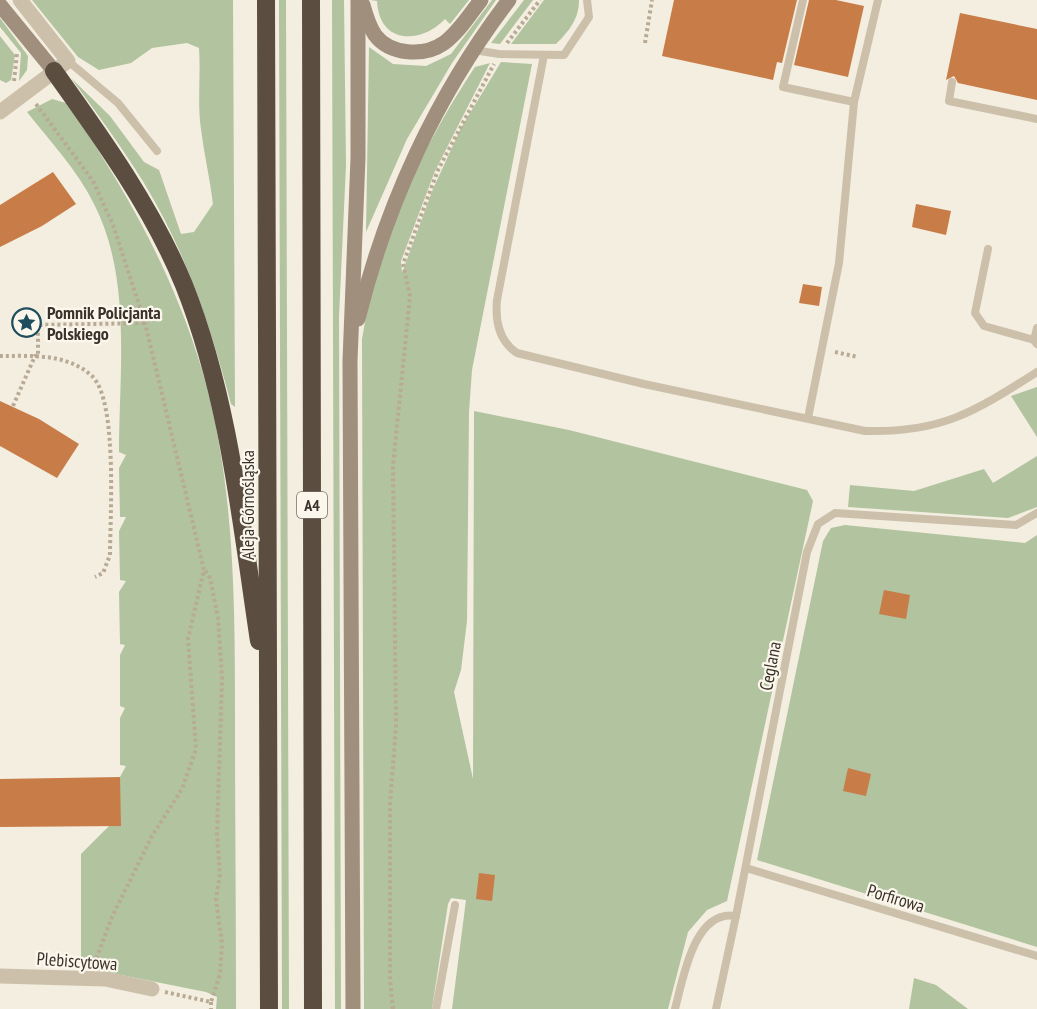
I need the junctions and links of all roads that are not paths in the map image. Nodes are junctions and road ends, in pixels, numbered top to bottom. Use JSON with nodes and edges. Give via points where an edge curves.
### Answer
{"nodes":[{"id":1,"x":20,"y":0,"type":"edge"},
{"id":2,"x":266,"y":0,"type":"edge"},
{"id":3,"x":311,"y":0,"type":"edge"},
{"id":4,"x":360,"y":0,"type":"edge"},
{"id":5,"x":481,"y":0,"type":"edge"},
{"id":6,"x":509,"y":0,"type":"edge"},
{"id":7,"x":587,"y":0,"type":"edge"},
{"id":8,"x":803,"y":0,"type":"edge"},
{"id":9,"x":878,"y":0,"type":"edge"},
{"id":10,"x":0,"y":4,"type":"edge"},
{"id":11,"x":474,"y":50,"type":"junction"},
{"id":12,"x":544,"y":55,"type":"junction"},
{"id":13,"x":61,"y":66,"type":"junction"},
{"id":14,"x":952,"y":82,"type":"dead end"},
{"id":15,"x":854,"y":102,"type":"junction"},
{"id":16,"x":0,"y":112,"type":"edge"},
{"id":17,"x":1037,"y":119,"type":"edge"},
{"id":18,"x":157,"y":151,"type":"dead end"},
{"id":19,"x":988,"y":249,"type":"dead end"},
{"id":20,"x":1037,"y":328,"type":"edge"},
{"id":21,"x":1035,"y":342,"type":"edge"},
{"id":22,"x":351,"y":361,"type":"junction"},
{"id":23,"x":1037,"y":372,"type":"edge"},
{"id":24,"x":808,"y":418,"type":"junction"},
{"id":25,"x":1037,"y":513,"type":"edge"},
{"id":26,"x":268,"y":705,"type":"junction"},
{"id":27,"x":746,"y":868,"type":"junction"},
{"id":28,"x":455,"y":905,"type":"dead end"},
{"id":29,"x":736,"y":916,"type":"junction"},
{"id":30,"x":1037,"y":956,"type":"edge"},
{"id":31,"x":0,"y":976,"type":"edge"},
{"id":32,"x":152,"y":989,"type":"road end"},
{"id":33,"x":269,"y":1009,"type":"edge"},
{"id":34,"x":313,"y":1009,"type":"edge"},
{"id":35,"x":353,"y":1009,"type":"edge"},
{"id":36,"x":436,"y":1009,"type":"edge"},
{"id":37,"x":675,"y":1009,"type":"edge"},
{"id":38,"x":716,"y":1009,"type":"edge"}],
"edges":[{"from":1,"to":13,"type":"street"},
{"from":2,"to":26,"type":"highway","name":"Aleja Górnośląska"},
{"from":3,"to":34,"type":"highway","number":"A4"},
{"from":4,"to":5,"type":"street","via":[[377,38],[407,52],[444,43]]},
{"from":4,"to":22,"type":"street"},
{"from":6,"to":11,"type":"street"},
{"from":7,"to":12,"type":"lane","via":[[589,17],[564,55]]},
{"from":8,"to":15,"type":"lane","via":[[783,87]]},
{"from":9,"to":15,"type":"lane"},
{"from":10,"to":13,"type":"street"},
{"from":11,"to":12,"type":"lane"},
{"from":11,"to":22,"type":"street","via":[[448,89],[388,220],[368,280]]},
{"from":12,"to":24,"type":"lane","via":[[496,300],[496,316],[505,345],[517,353],[558,364]]},
{"from":13,"to":16,"type":"street"},
{"from":13,"to":18,"type":"lane","via":[[118,103]]},
{"from":13,"to":26,"type":"highway","via":[[149,214],[183,283],[205,342],[236,487]]},
{"from":14,"to":17,"type":"lane","via":[[949,101]]},
{"from":15,"to":24,"type":"lane","via":[[839,263]]},
{"from":19,"to":21,"type":"lane","via":[[975,313],[984,326]]},
{"from":20,"to":21,"type":"lane"},
{"from":22,"to":35,"type":"street"},
{"from":23,"to":24,"type":"lane","via":[[974,412],[930,427],[900,432],[865,431]]},
{"from":25,"to":27,"type":"lane","name":"Ceglana","via":[[1016,525],[835,513],[818,524],[807,552]]},
{"from":26,"to":33,"type":"highway","name":"Aleja Górnośląska"},
{"from":27,"to":29,"type":"lane","name":"Ceglana"},
{"from":27,"to":30,"type":"lane","name":"Porfirowa"},
{"from":28,"to":36,"type":"lane"},
{"from":29,"to":37,"type":"lane","via":[[726,914],[707,924],[690,951]]},
{"from":29,"to":38,"type":"lane","name":"Ceglana"},
{"from":31,"to":32,"type":"street","name":"Plebiscytowa","via":[[89,979]]}]}
